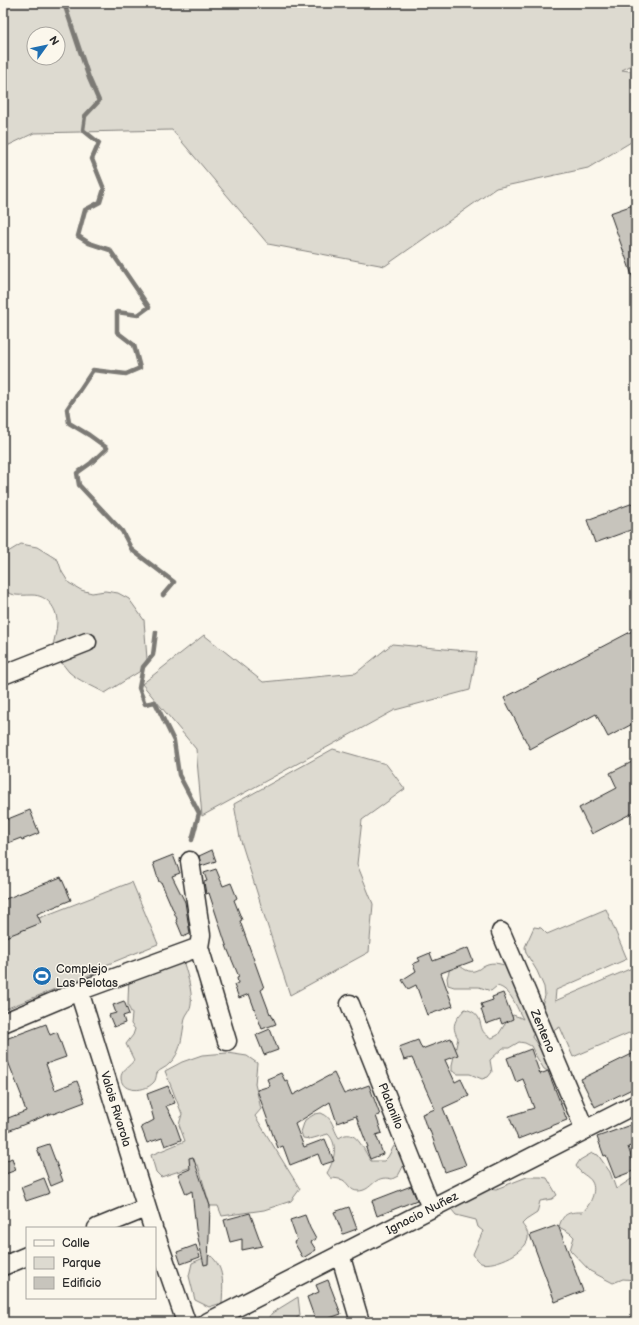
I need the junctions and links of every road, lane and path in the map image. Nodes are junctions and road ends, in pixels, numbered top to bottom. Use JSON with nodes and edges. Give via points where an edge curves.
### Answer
{"nodes":[{"id":1,"x":87,"y":642,"type":"dead end"},
{"id":2,"x":3,"y":675,"type":"edge"},
{"id":3,"x":190,"y":861,"type":"dead end"},
{"id":4,"x":501,"y":932,"type":"dead end"},
{"id":5,"x":199,"y":946,"type":"junction"},
{"id":6,"x":79,"y":991,"type":"junction"},
{"id":7,"x":350,"y":1004,"type":"dead end"},
{"id":8,"x":3,"y":1023,"type":"edge"},
{"id":9,"x":227,"y":1041,"type":"dead end"},
{"id":10,"x":636,"y":1104,"type":"edge"},
{"id":11,"x":585,"y":1130,"type":"junction"},
{"id":12,"x":146,"y":1208,"type":"junction"},
{"id":13,"x":432,"y":1208,"type":"junction"},
{"id":14,"x":99,"y":1227,"type":"edge"},
{"id":15,"x":153,"y":1227,"type":"edge"},
{"id":16,"x":156,"y":1236,"type":"edge"},
{"id":17,"x":340,"y":1254,"type":"junction"},
{"id":18,"x":26,"y":1256,"type":"edge"},
{"id":19,"x":3,"y":1266,"type":"edge"},
{"id":20,"x":186,"y":1322,"type":"edge"},
{"id":21,"x":208,"y":1322,"type":"edge"},
{"id":22,"x":360,"y":1322,"type":"edge"}],
"edges":[{"from":1,"to":2,"type":"street"},
{"from":3,"to":5,"type":"street","via":[[201,935]]},
{"from":4,"to":11,"type":"street","name":"Zenteno"},
{"from":5,"to":6,"type":"street"},
{"from":5,"to":9,"type":"street"},
{"from":6,"to":8,"type":"street"},
{"from":6,"to":12,"type":"street","name":"Valois Rivarola"},
{"from":7,"to":13,"type":"street","name":"Platanillo"},
{"from":10,"to":11,"type":"street","name":"Ignacio Nuñez"},
{"from":11,"to":13,"type":"street","name":"Ignacio Nuñez"},
{"from":12,"to":14,"type":"street"},
{"from":12,"to":15,"type":"street","name":"Valois Rivarola"},
{"from":13,"to":17,"type":"street","name":"Ignacio Nuñez"},
{"from":16,"to":20,"type":"street"},
{"from":17,"to":21,"type":"street","name":"Ignacio Nuñez"},
{"from":17,"to":22,"type":"street"},
{"from":18,"to":19,"type":"street"}]}
